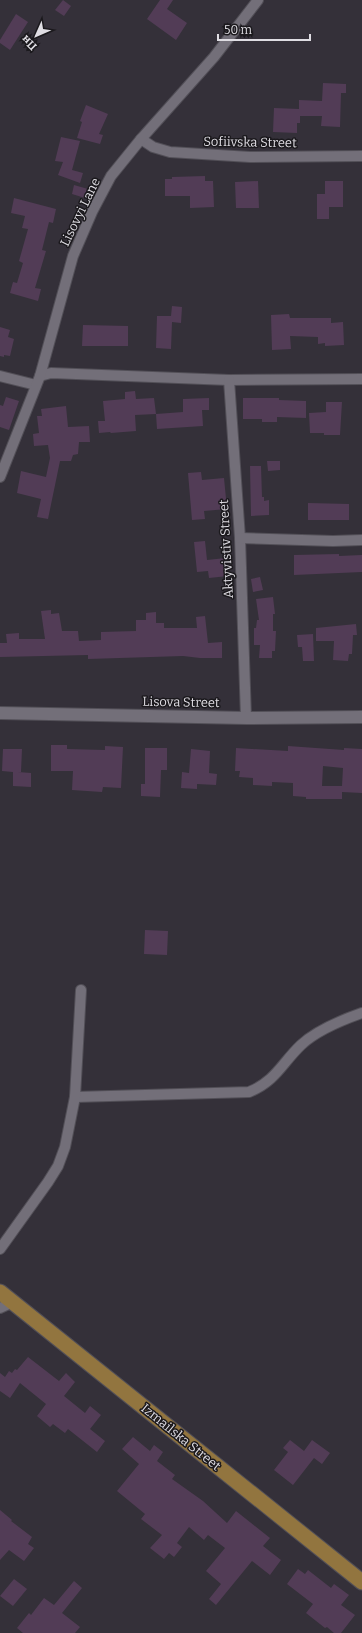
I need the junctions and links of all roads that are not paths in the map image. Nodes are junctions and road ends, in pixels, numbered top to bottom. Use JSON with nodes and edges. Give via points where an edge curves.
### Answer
{"nodes":[{"id":1,"x":258,"y":0,"type":"edge"},
{"id":2,"x":141,"y":139,"type":"junction"},
{"id":3,"x":362,"y":156,"type":"edge"},
{"id":4,"x":0,"y":376,"type":"edge"},
{"id":5,"x":362,"y":379,"type":"edge"},
{"id":6,"x":38,"y":380,"type":"junction"},
{"id":7,"x":229,"y":380,"type":"junction"},
{"id":8,"x":0,"y":477,"type":"edge"},
{"id":9,"x":240,"y":538,"type":"junction"},
{"id":10,"x":362,"y":540,"type":"edge"},
{"id":11,"x":0,"y":713,"type":"edge"},
{"id":12,"x":362,"y":717,"type":"edge"},
{"id":13,"x":246,"y":718,"type":"junction"},
{"id":14,"x":81,"y":990,"type":"dead end"},
{"id":15,"x":362,"y":1013,"type":"edge"},
{"id":16,"x":75,"y":1097,"type":"junction"},
{"id":17,"x":0,"y":1249,"type":"edge"},
{"id":18,"x":0,"y":1292,"type":"edge"},
{"id":19,"x":6,"y":1305,"type":"edge"},
{"id":20,"x":362,"y":1582,"type":"edge"}],
"edges":[{"from":1,"to":2,"type":"street","name":"Lisovyi Lane","via":[[214,57]]},
{"from":2,"to":3,"type":"street","name":"Sofiivska Street","via":[[153,148],[170,152],[250,157]]},
{"from":2,"to":6,"type":"street","name":"Lisovyi Lane","via":[[111,176],[73,256]]},
{"from":4,"to":6,"type":"street"},
{"from":5,"to":7,"type":"street"},
{"from":6,"to":7,"type":"street","via":[[51,373]]},
{"from":6,"to":8,"type":"street","name":"Lisovyi Lane"},
{"from":7,"to":9,"type":"street","name":"Aktyvistiv Street"},
{"from":9,"to":10,"type":"street"},
{"from":9,"to":13,"type":"street","name":"Aktyvistiv Street"},
{"from":11,"to":13,"type":"street","name":"Lisova Street"},
{"from":12,"to":13,"type":"street","name":"Lisova Street"},
{"from":14,"to":16,"type":"street"},
{"from":15,"to":16,"type":"street","via":[[314,1035],[273,1078],[249,1092]]},
{"from":16,"to":17,"type":"street","via":[[65,1147],[58,1166]]},
{"from":18,"to":19,"type":"main road","name":"Izmailska Street"},
{"from":19,"to":20,"type":"main road","name":"Izmailska Street"}]}
